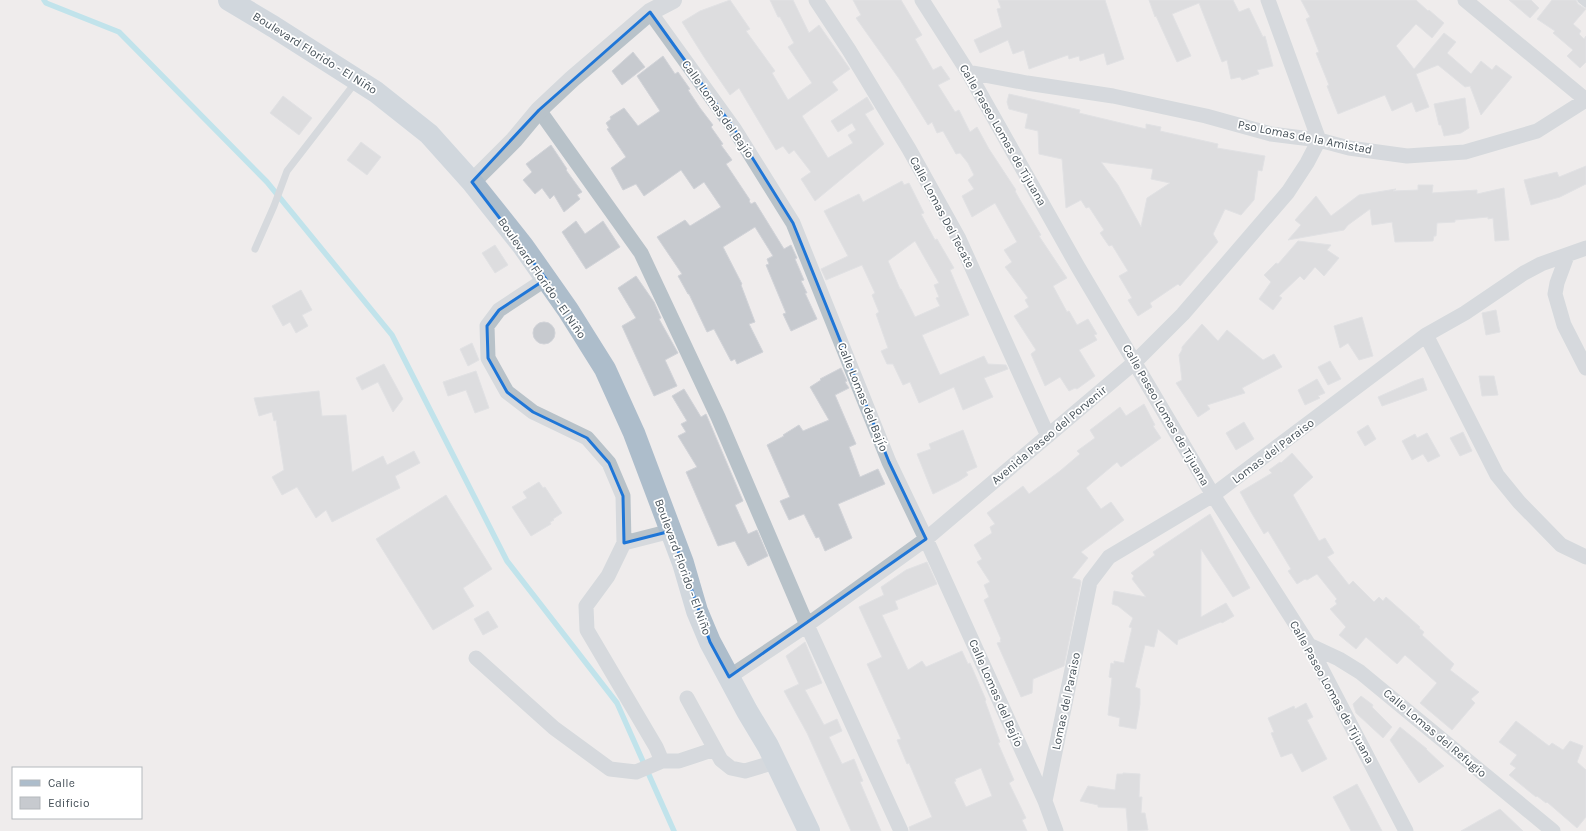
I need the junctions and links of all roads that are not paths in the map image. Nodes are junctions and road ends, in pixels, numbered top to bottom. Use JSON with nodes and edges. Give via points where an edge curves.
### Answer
{"nodes":[{"id":1,"x":673,"y":0,"type":"edge"},
{"id":2,"x":816,"y":0,"type":"edge"},
{"id":3,"x":922,"y":0,"type":"edge"},
{"id":4,"x":1268,"y":0,"type":"edge"},
{"id":5,"x":1465,"y":0,"type":"edge"},
{"id":6,"x":1581,"y":0,"type":"edge"},
{"id":7,"x":240,"y":3,"type":"edge"},
{"id":8,"x":1586,"y":4,"type":"edge"},
{"id":9,"x":650,"y":12,"type":"junction"},
{"id":10,"x":968,"y":72,"type":"junction"},
{"id":11,"x":358,"y":80,"type":"junction"},
{"id":12,"x":1586,"y":100,"type":"edge"},
{"id":13,"x":539,"y":110,"type":"junction"},
{"id":14,"x":1319,"y":140,"type":"junction"},
{"id":15,"x":472,"y":182,"type":"junction"},
{"id":16,"x":1586,"y":248,"type":"edge"},
{"id":17,"x":255,"y":249,"type":"dead end"},
{"id":18,"x":1567,"y":256,"type":"junction"},
{"id":19,"x":546,"y":279,"type":"junction"},
{"id":20,"x":1426,"y":335,"type":"junction"},
{"id":21,"x":1135,"y":362,"type":"junction"},
{"id":22,"x":1586,"y":368,"type":"edge"},
{"id":23,"x":1048,"y":436,"type":"junction"},
{"id":24,"x":1213,"y":496,"type":"junction"},
{"id":25,"x":671,"y":531,"type":"junction"},
{"id":26,"x":926,"y":539,"type":"junction"},
{"id":27,"x":624,"y":543,"type":"junction"},
{"id":28,"x":1586,"y":557,"type":"edge"},
{"id":29,"x":807,"y":625,"type":"junction"},
{"id":30,"x":1309,"y":645,"type":"junction"},
{"id":31,"x":476,"y":658,"type":"dead end"},
{"id":32,"x":729,"y":677,"type":"junction"},
{"id":33,"x":688,"y":698,"type":"dead end"},
{"id":34,"x":715,"y":749,"type":"junction"},
{"id":35,"x":662,"y":761,"type":"junction"},
{"id":36,"x":775,"y":762,"type":"junction"},
{"id":37,"x":1045,"y":801,"type":"junction"},
{"id":38,"x":809,"y":831,"type":"edge"},
{"id":39,"x":901,"y":831,"type":"edge"},
{"id":40,"x":1056,"y":831,"type":"edge"},
{"id":41,"x":1406,"y":831,"type":"edge"},
{"id":42,"x":1553,"y":831,"type":"edge"}],
"edges":[{"from":1,"to":9,"type":"street"},
{"from":2,"to":23,"type":"street","name":"Calle Lomas Del Tecate","via":[[909,149],[959,239]]},
{"from":3,"to":10,"type":"street","name":"Calle Paseo Lomas de Tijuana"},
{"from":4,"to":14,"type":"street"},
{"from":5,"to":12,"type":"street"},
{"from":6,"to":8,"type":"lane"},
{"from":7,"to":11,"type":"main road","name":"Boulevard Florido - El Niño"},
{"from":9,"to":13,"type":"street"},
{"from":9,"to":26,"type":"street","name":"Calle Lomas del Bajío","via":[[735,130],[793,223],[889,462]]},
{"from":10,"to":14,"type":"street","name":"Pso Lomas de la Amistad","via":[[1113,96],[1206,116],[1271,134]]},
{"from":10,"to":21,"type":"street","name":"Calle Paseo Lomas de Tijuana"},
{"from":11,"to":15,"type":"main road","name":"Boulevard Florido - El Niño","via":[[429,134]]},
{"from":11,"to":17,"type":"lane","via":[[287,171]]},
{"from":12,"to":14,"type":"street","name":"Pso Lomas de la Amistad","via":[[1537,131],[1465,152],[1407,156],[1349,148]]},
{"from":13,"to":15,"type":"street","via":[[514,140]]},
{"from":13,"to":29,"type":"street","via":[[641,253],[718,417]]},
{"from":14,"to":21,"type":"street","name":"Avenida Paseo del Porvenir","via":[[1288,192],[1182,314]]},
{"from":15,"to":19,"type":"main road","name":"Boulevard Florido - El Niño"},
{"from":16,"to":18,"type":"street","name":"Lomas del Paraiso"},
{"from":18,"to":20,"type":"street","name":"Lomas del Paraiso","via":[[1542,264],[1524,274],[1466,313]]},
{"from":18,"to":22,"type":"street","via":[[1555,294],[1564,325]]},
{"from":19,"to":25,"type":"main road","name":"Boulevard Florido - El Niño","via":[[605,369],[634,433]]},
{"from":19,"to":27,"type":"street","via":[[499,310],[487,326],[488,358],[507,392],[533,412],[587,438],[609,463],[623,496]]},
{"from":20,"to":24,"type":"street","name":"Lomas del Paraiso"},
{"from":20,"to":28,"type":"street","via":[[1497,475],[1561,545]]},
{"from":21,"to":23,"type":"street","name":"Avenida Paseo del Porvenir"},
{"from":21,"to":24,"type":"street","name":"Calle Paseo Lomas de Tijuana"},
{"from":23,"to":26,"type":"street","name":"Avenida Paseo del Porvenir"},
{"from":24,"to":30,"type":"street","name":"Calle Paseo Lomas de Tijuana"},
{"from":24,"to":37,"type":"street","name":"Lomas del Paraiso","via":[[1109,556],[1090,582]]},
{"from":25,"to":27,"type":"street"},
{"from":25,"to":32,"type":"main road","name":"Boulevard Florido - El Niño","via":[[697,611]]},
{"from":26,"to":29,"type":"street","name":"Avenida Paseo del Porvenir"},
{"from":26,"to":37,"type":"street","name":"Calle Lomas del Bajío"},
{"from":27,"to":35,"type":"street","via":[[608,576],[586,606],[587,630]]},
{"from":29,"to":32,"type":"street","name":"Avenida Paseo del Porvenir"},
{"from":29,"to":39,"type":"street"},
{"from":30,"to":41,"type":"street","name":"Calle Paseo Lomas de Tijuana"},
{"from":30,"to":42,"type":"street","name":"Calle Lomas del Refugio","via":[[1360,672]]},
{"from":31,"to":35,"type":"street","via":[[554,728],[610,769],[636,772]]},
{"from":32,"to":36,"type":"main road","name":"Boulevard Florido - El Niño"},
{"from":33,"to":34,"type":"street"},
{"from":34,"to":35,"type":"street","via":[[679,761]]},
{"from":34,"to":36,"type":"street","via":[[721,760],[731,768],[745,771]]},
{"from":36,"to":38,"type":"main road","name":"Boulevard Florido - El Niño"},
{"from":37,"to":40,"type":"street","name":"Calle Lomas del Bajío"}]}
